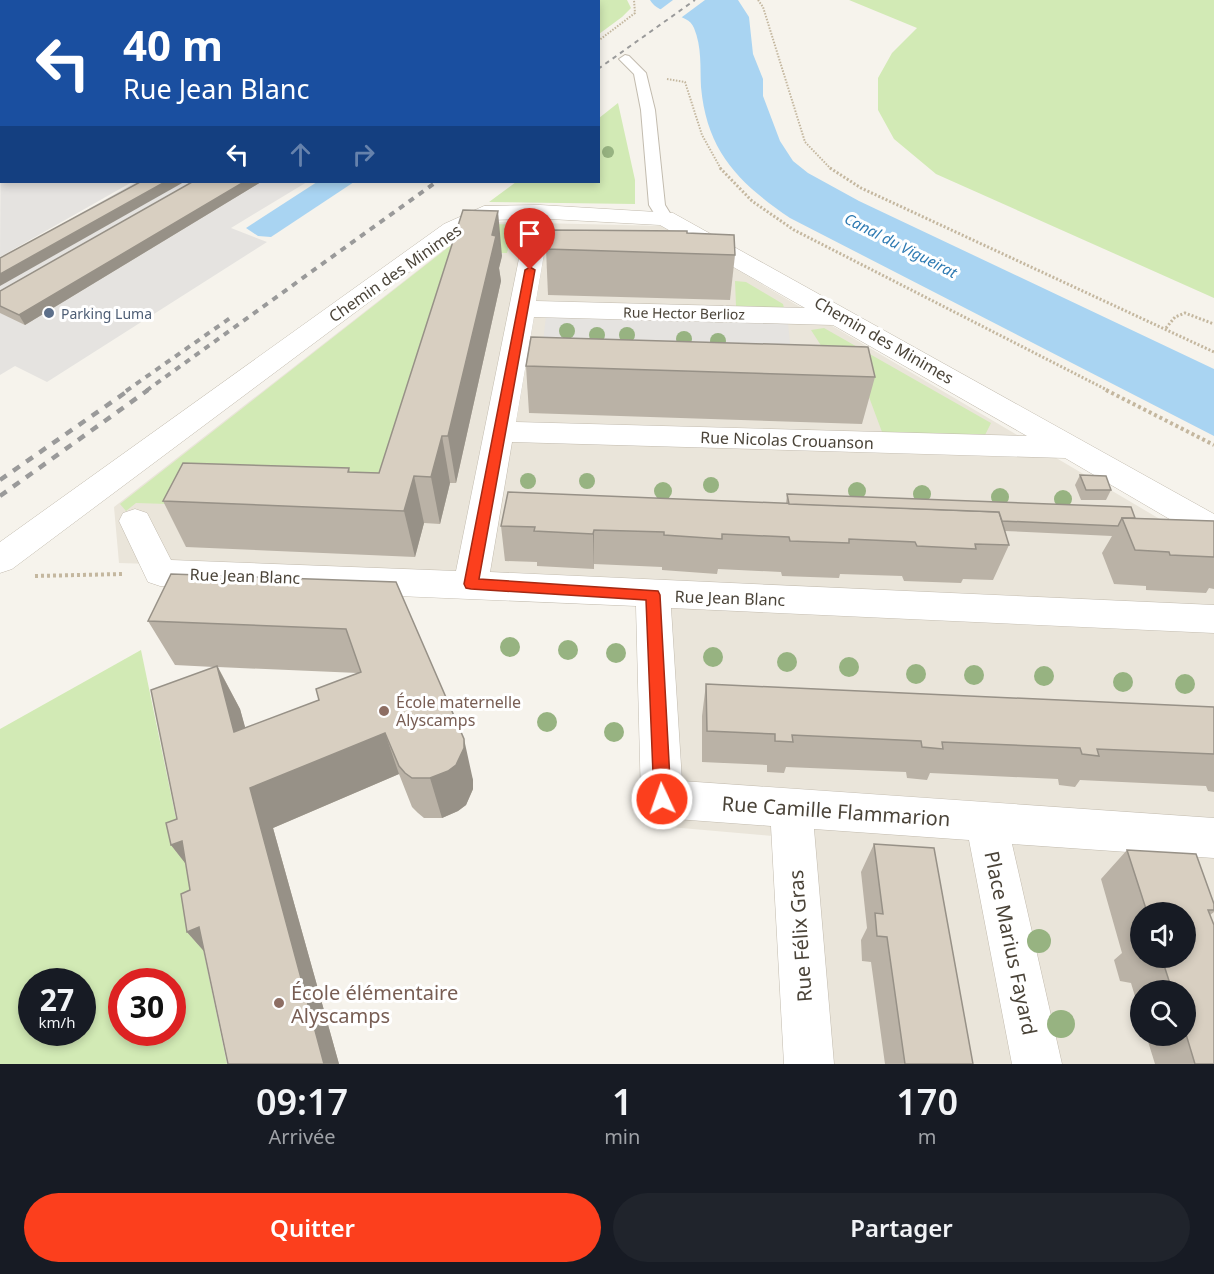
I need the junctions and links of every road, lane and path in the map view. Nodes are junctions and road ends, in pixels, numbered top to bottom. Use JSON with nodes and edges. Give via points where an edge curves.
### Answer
{"nodes":[{"id":1,"x":634,"y":0,"type":"edge"},
{"id":2,"x":758,"y":0,"type":"edge"},
{"id":3,"x":600,"y":39,"type":"edge"},
{"id":4,"x":625,"y":59,"type":"dead end"},
{"id":5,"x":640,"y":73,"type":"junction"},
{"id":6,"x":540,"y":212,"type":"junction"},
{"id":7,"x":665,"y":218,"type":"junction"},
{"id":8,"x":524,"y":309,"type":"junction"},
{"id":9,"x":844,"y":317,"type":"junction"},
{"id":10,"x":1214,"y":324,"type":"edge"},
{"id":11,"x":1166,"y":328,"type":"junction"},
{"id":12,"x":1214,"y":352,"type":"edge"},
{"id":13,"x":500,"y":432,"type":"junction"},
{"id":14,"x":1214,"y":445,"type":"edge"},
{"id":15,"x":1074,"y":448,"type":"junction"},
{"id":16,"x":135,"y":521,"type":"dead end"},
{"id":17,"x":1214,"y":529,"type":"edge"},
{"id":18,"x":0,"y":560,"type":"edge"},
{"id":19,"x":160,"y":573,"type":"junction"},
{"id":20,"x":30,"y":576,"type":"dead end"},
{"id":21,"x":471,"y":584,"type":"junction"},
{"id":22,"x":653,"y":595,"type":"junction"},
{"id":23,"x":1214,"y":619,"type":"edge"},
{"id":24,"x":791,"y":808,"type":"junction"},
{"id":25,"x":986,"y":822,"type":"junction"},
{"id":26,"x":1214,"y":838,"type":"edge"},
{"id":27,"x":809,"y":1064,"type":"edge"},
{"id":28,"x":1037,"y":1064,"type":"edge"}],
"edges":[{"from":1,"to":3,"type":"path","via":[[635,13]]},
{"from":2,"to":11,"type":"path","via":[[805,142],[834,172]]},
{"from":4,"to":5,"type":"lane"},
{"from":5,"to":7,"type":"lane","via":[[648,110],[657,205]]},
{"from":5,"to":14,"type":"path","via":[[685,82],[716,164],[757,207],[794,230]]},
{"from":6,"to":7,"type":"street","name":"Chemin des Minimes"},
{"from":6,"to":8,"type":"street"},
{"from":6,"to":18,"type":"street","name":"Chemin des Minimes","via":[[484,213],[452,229]]},
{"from":7,"to":9,"type":"street","name":"Chemin des Minimes"},
{"from":8,"to":9,"type":"street","name":"Rue Hector Berlioz"},
{"from":8,"to":13,"type":"street"},
{"from":9,"to":15,"type":"street","name":"Chemin des Minimes"},
{"from":10,"to":11,"type":"path","via":[[1185,313],[1175,317]]},
{"from":11,"to":12,"type":"path"},
{"from":13,"to":15,"type":"street","name":"Rue Nicolas Crouanson"},
{"from":13,"to":21,"type":"street"},
{"from":15,"to":17,"type":"street","name":"Chemin des Minimes"},
{"from":16,"to":19,"type":"street"},
{"from":19,"to":20,"type":"path"},
{"from":19,"to":21,"type":"street","name":"Rue Jean Blanc"},
{"from":21,"to":22,"type":"street","name":"Rue Jean Blanc"},
{"from":22,"to":23,"type":"street","name":"Rue Jean Blanc"},
{"from":22,"to":24,"type":"street","name":"Rue Camille Flammarion","via":[[662,799]]},
{"from":24,"to":25,"type":"street","name":"Rue Camille Flammarion"},
{"from":24,"to":27,"type":"street","name":"Rue Félix Gras"},
{"from":25,"to":26,"type":"street","name":"Rue Camille Flammarion"},
{"from":25,"to":28,"type":"street","name":"Place Marius Fayard"}]}
